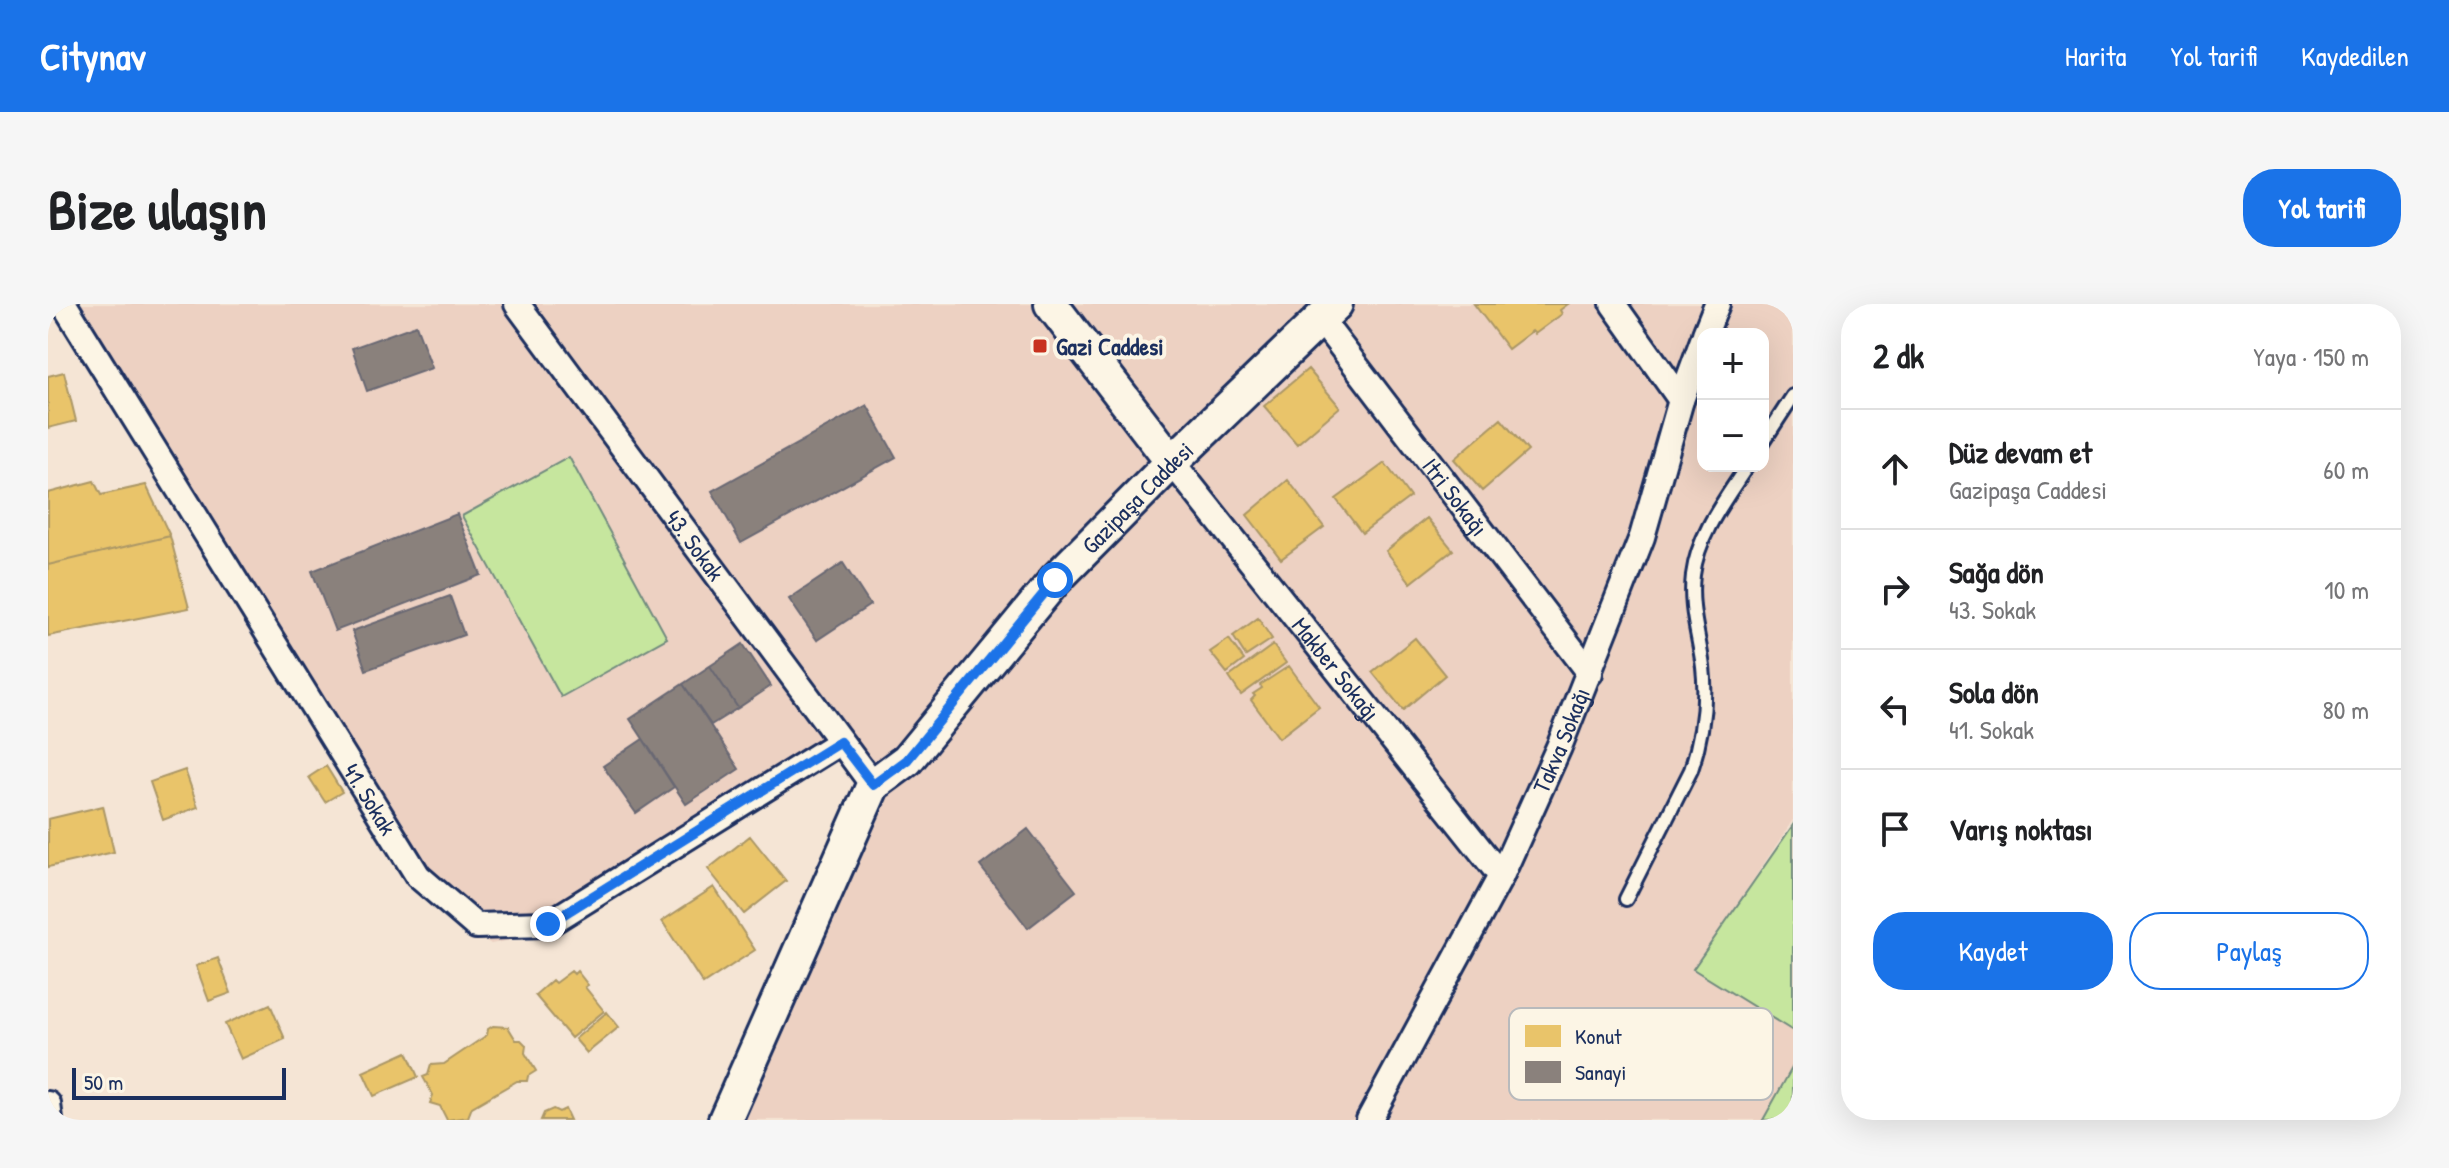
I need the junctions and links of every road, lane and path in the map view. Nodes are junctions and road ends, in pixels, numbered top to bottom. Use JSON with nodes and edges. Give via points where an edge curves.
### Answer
{"nodes":[{"id":1,"x":64,"y":304,"type":"edge"},
{"id":2,"x":517,"y":304,"type":"edge"},
{"id":3,"x":1051,"y":304,"type":"edge"},
{"id":4,"x":1613,"y":304,"type":"edge"},
{"id":5,"x":1717,"y":304,"type":"edge"},
{"id":6,"x":1328,"y":312,"type":"edge"},
{"id":7,"x":1707,"y":328,"type":"edge"},
{"id":8,"x":1697,"y":356,"type":"edge"},
{"id":9,"x":1793,"y":396,"type":"edge"},
{"id":10,"x":1681,"y":400,"type":"junction"},
{"id":11,"x":1769,"y":433,"type":"edge"},
{"id":12,"x":1172,"y":462,"type":"junction"},
{"id":13,"x":1743,"y":472,"type":"edge"},
{"id":14,"x":1590,"y":673,"type":"junction"},
{"id":15,"x":840,"y":742,"type":"junction"},
{"id":16,"x":873,"y":785,"type":"junction"},
{"id":17,"x":1501,"y":876,"type":"junction"},
{"id":18,"x":1626,"y":899,"type":"dead end"},
{"id":19,"x":48,"y":1104,"type":"edge"},
{"id":20,"x":50,"y":1120,"type":"edge"},
{"id":21,"x":725,"y":1120,"type":"edge"},
{"id":22,"x":1369,"y":1120,"type":"edge"}],
"edges":[{"from":1,"to":15,"type":"street","name":"41. Sokak","via":[[418,876],[476,926],[548,924]]},
{"from":2,"to":15,"type":"street","name":"43. Sokak"},
{"from":3,"to":12,"type":"street"},
{"from":4,"to":10,"type":"street"},
{"from":5,"to":7,"type":"street"},
{"from":6,"to":12,"type":"street","name":"Gazipaşa Caddesi"},
{"from":6,"to":14,"type":"street","name":"Itri Sokağı"},
{"from":8,"to":10,"type":"street","name":"Takva Sokağı"},
{"from":9,"to":11,"type":"lane"},
{"from":10,"to":14,"type":"street","name":"Takva Sokağı","via":[[1642,537]]},
{"from":12,"to":16,"type":"street","name":"Gazipaşa Caddesi","via":[[1055,580],[907,760]]},
{"from":12,"to":17,"type":"street","name":"Makber Sokağı"},
{"from":13,"to":18,"type":"lane","via":[[1704,536],[1693,574],[1693,620],[1705,687],[1697,750]]},
{"from":14,"to":17,"type":"street","name":"Takva Sokağı"},
{"from":15,"to":16,"type":"street","name":"43. Sokak"},
{"from":16,"to":21,"type":"street","name":"Gazipaşa Caddesi"},
{"from":17,"to":22,"type":"street","name":"Takva Sokağı"},
{"from":19,"to":20,"type":"street"}]}
